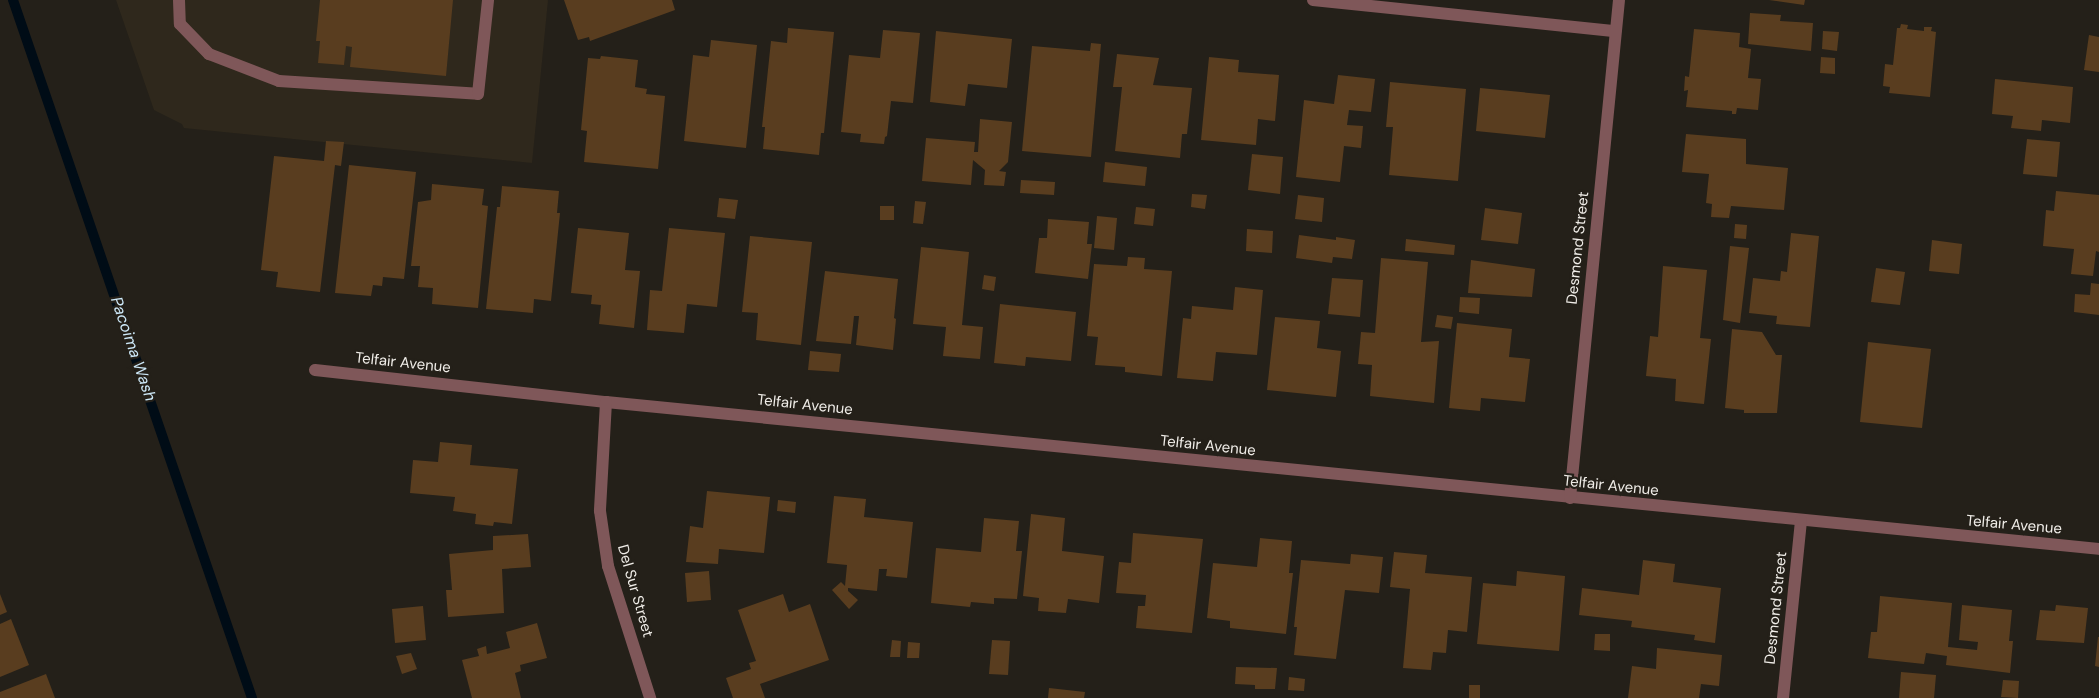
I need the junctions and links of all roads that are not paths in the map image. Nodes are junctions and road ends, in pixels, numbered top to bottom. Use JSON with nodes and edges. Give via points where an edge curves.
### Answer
{"nodes":[{"id":1,"x":179,"y":0,"type":"edge"},
{"id":2,"x":488,"y":0,"type":"edge"},
{"id":3,"x":1313,"y":0,"type":"edge"},
{"id":4,"x":1619,"y":0,"type":"edge"},
{"id":5,"x":1615,"y":32,"type":"junction"},
{"id":6,"x":315,"y":370,"type":"dead end"},
{"id":7,"x":606,"y":402,"type":"junction"},
{"id":8,"x":1570,"y":498,"type":"junction"},
{"id":9,"x":1801,"y":521,"type":"junction"},
{"id":10,"x":2099,"y":549,"type":"edge"},
{"id":11,"x":650,"y":698,"type":"edge"},
{"id":12,"x":1783,"y":698,"type":"edge"}],
"edges":[{"from":1,"to":2,"type":"street","via":[[180,24],[209,54],[278,81],[478,94]]},
{"from":3,"to":5,"type":"street"},
{"from":4,"to":5,"type":"street","name":"Desmond Street"},
{"from":5,"to":8,"type":"street","name":"Desmond Street"},
{"from":6,"to":7,"type":"street","name":"Telfair Avenue"},
{"from":7,"to":8,"type":"street","name":"Telfair Avenue"},
{"from":7,"to":11,"type":"street","name":"Del Sur Street","via":[[600,511],[608,566]]},
{"from":8,"to":9,"type":"street","name":"Telfair Avenue"},
{"from":9,"to":10,"type":"street","name":"Telfair Avenue"},
{"from":9,"to":12,"type":"street","name":"Desmond Street"}]}
